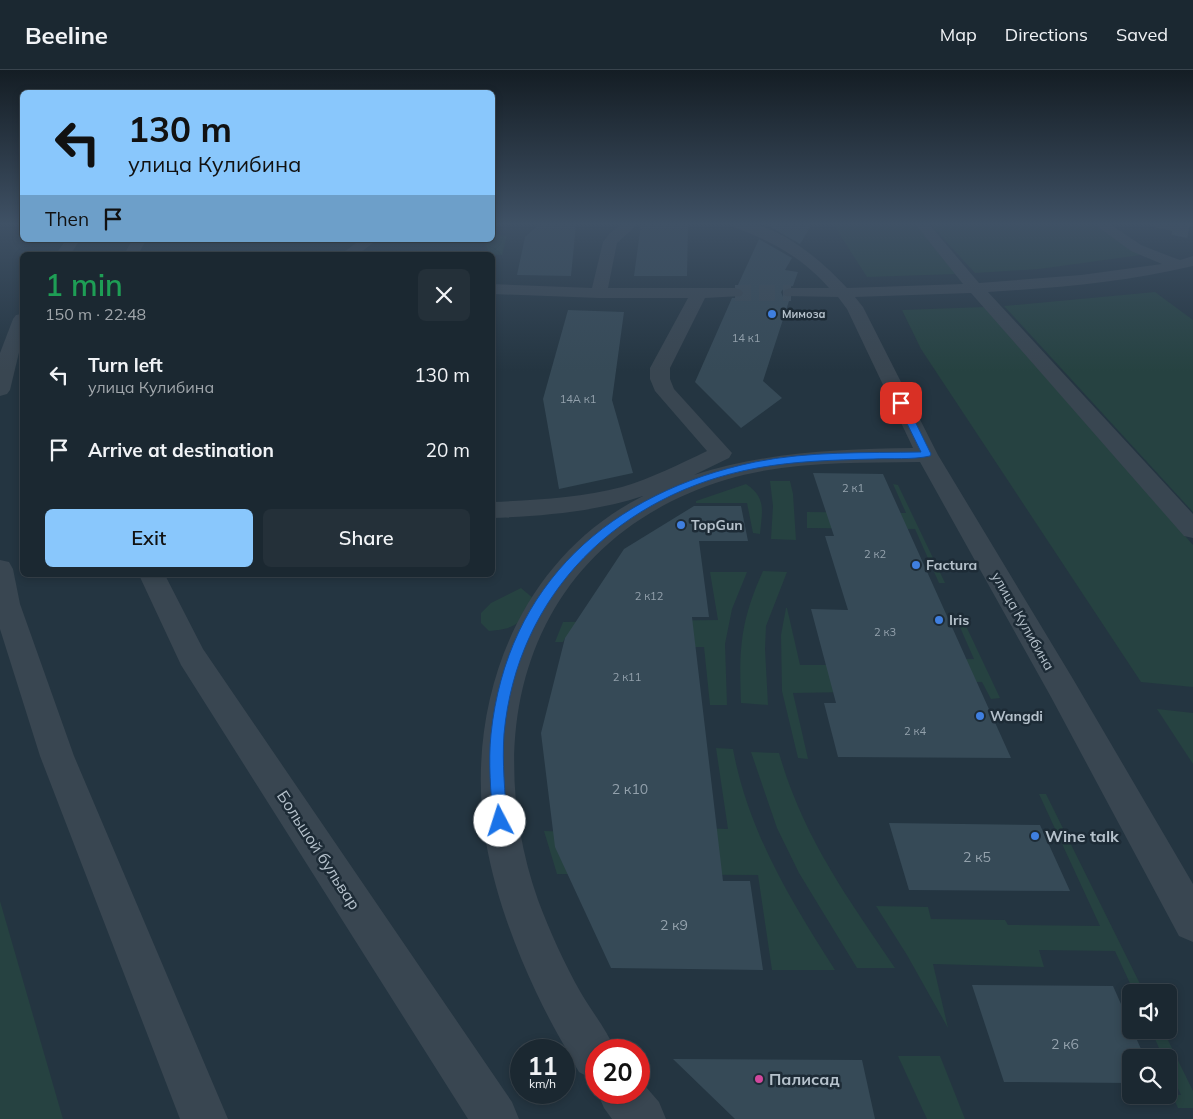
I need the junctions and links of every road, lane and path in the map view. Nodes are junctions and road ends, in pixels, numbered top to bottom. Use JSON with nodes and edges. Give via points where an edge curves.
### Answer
{"nodes":[{"id":1,"x":603,"y":273,"type":"edge"},
{"id":2,"x":822,"y":273,"type":"edge"},
{"id":3,"x":963,"y":273,"type":"edge"},
{"id":4,"x":1134,"y":273,"type":"edge"},
{"id":5,"x":975,"y":288,"type":"junction"},
{"id":6,"x":495,"y":290,"type":"edge"},
{"id":7,"x":599,"y":293,"type":"junction"},
{"id":8,"x":699,"y":293,"type":"junction"},
{"id":9,"x":735,"y":293,"type":"tunnel mouth"},
{"id":10,"x":791,"y":293,"type":"tunnel mouth"},
{"id":11,"x":842,"y":293,"type":"junction"},
{"id":12,"x":20,"y":323,"type":"edge"},
{"id":13,"x":0,"y":390,"type":"edge"},
{"id":14,"x":927,"y":454,"type":"junction"},
{"id":15,"x":495,"y":510,"type":"edge"},
{"id":16,"x":1193,"y":530,"type":"edge"},
{"id":17,"x":0,"y":570,"type":"edge"},
{"id":18,"x":153,"y":577,"type":"edge"},
{"id":19,"x":1193,"y":922,"type":"edge"},
{"id":20,"x":585,"y":1040,"type":"edge"},
{"id":21,"x":630,"y":1104,"type":"edge"},
{"id":22,"x":204,"y":1119,"type":"edge"},
{"id":23,"x":495,"y":1119,"type":"edge"},
{"id":24,"x":642,"y":1119,"type":"edge"}],
"edges":[{"from":1,"to":7,"type":"street"},
{"from":2,"to":11,"type":"street","name":"улица Кулибина"},
{"from":3,"to":5,"type":"street"},
{"from":4,"to":5,"type":"street"},
{"from":5,"to":11,"type":"street"},
{"from":5,"to":16,"type":"street"},
{"from":6,"to":7,"type":"street"},
{"from":7,"to":8,"type":"street"},
{"from":8,"to":9,"type":"street"},
{"from":8,"to":15,"type":"street","via":[[660,368],[660,379],[667,394],[721,453],[650,486],[612,496],[561,505]]},
{"from":10,"to":11,"type":"street"},
{"from":11,"to":14,"type":"street","name":"улица Кулибина","via":[[855,307]]},
{"from":12,"to":13,"type":"street"},
{"from":14,"to":19,"type":"street","name":"улица Кулибина"},
{"from":14,"to":20,"type":"street","via":[[785,460],[722,473],[666,493],[603,532],[550,588],[525,633],[507,680],[498,728],[496,769],[502,833],[521,909],[541,960]]},
{"from":17,"to":22,"type":"street","via":[[6,604],[57,756]]},
{"from":18,"to":23,"type":"street","name":"Большой бульвар","via":[[192,657]]},
{"from":21,"to":24,"type":"street"}]}
